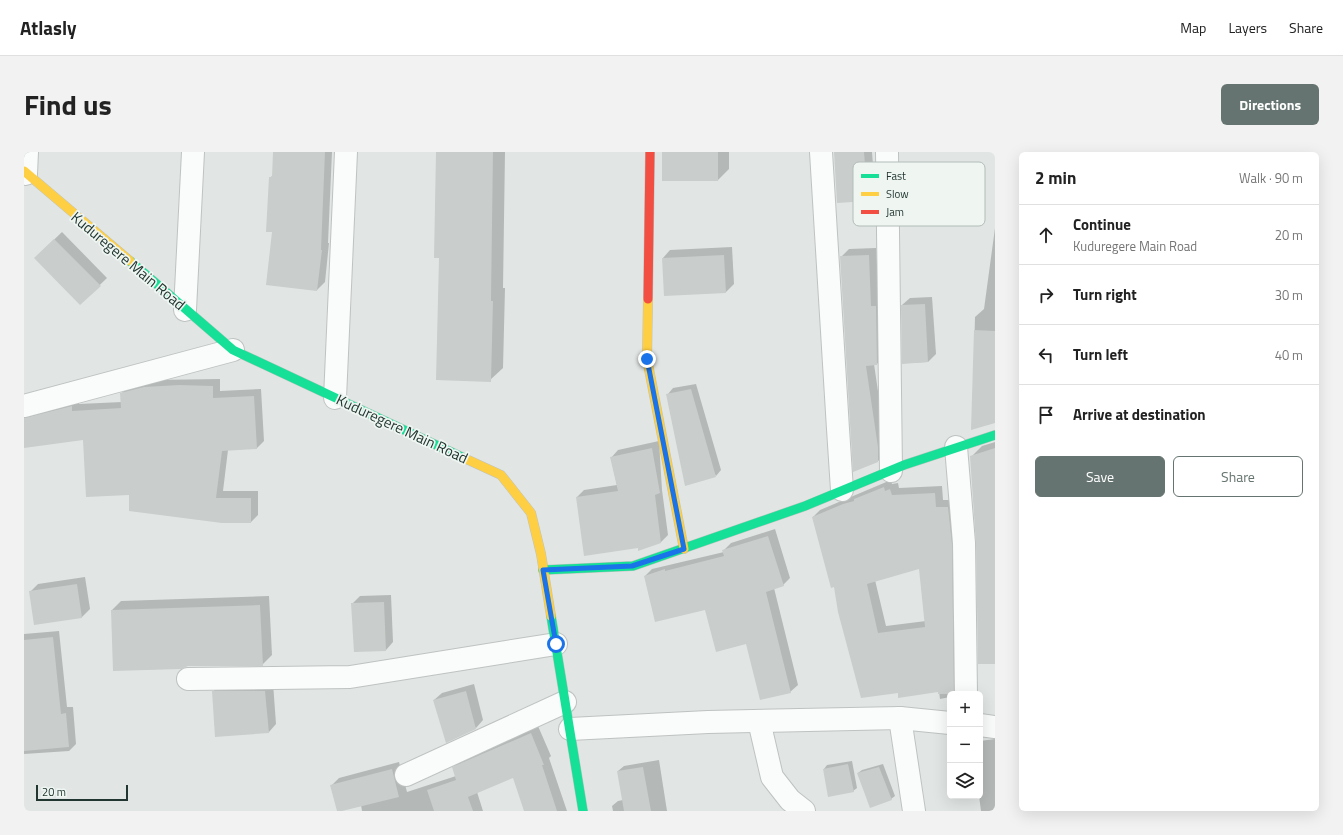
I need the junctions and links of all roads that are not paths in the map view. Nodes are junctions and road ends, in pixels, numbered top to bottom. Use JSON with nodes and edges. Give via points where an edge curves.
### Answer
{"nodes":[{"id":1,"x":27,"y":152,"type":"edge"},
{"id":2,"x":192,"y":152,"type":"edge"},
{"id":3,"x":346,"y":152,"type":"edge"},
{"id":4,"x":650,"y":152,"type":"edge"},
{"id":5,"x":821,"y":152,"type":"edge"},
{"id":6,"x":887,"y":152,"type":"edge"},
{"id":7,"x":887,"y":162,"type":"edge"},
{"id":8,"x":25,"y":173,"type":"edge"},
{"id":9,"x":888,"y":226,"type":"edge"},
{"id":10,"x":185,"y":310,"type":"junction"},
{"id":11,"x":233,"y":350,"type":"junction"},
{"id":12,"x":335,"y":398,"type":"junction"},
{"id":13,"x":24,"y":406,"type":"edge"},
{"id":14,"x":995,"y":435,"type":"edge"},
{"id":15,"x":956,"y":447,"type":"junction"},
{"id":16,"x":891,"y":470,"type":"junction"},
{"id":17,"x":842,"y":490,"type":"junction"},
{"id":18,"x":684,"y":549,"type":"junction"},
{"id":19,"x":543,"y":570,"type":"junction"},
{"id":20,"x":556,"y":644,"type":"junction"},
{"id":21,"x":188,"y":679,"type":"dead end"},
{"id":22,"x":966,"y":691,"type":"edge"},
{"id":23,"x":565,"y":702,"type":"junction"},
{"id":24,"x":900,"y":718,"type":"junction"},
{"id":25,"x":759,"y":721,"type":"junction"},
{"id":26,"x":947,"y":722,"type":"edge"},
{"id":27,"x":983,"y":725,"type":"edge"},
{"id":28,"x":995,"y":727,"type":"edge"},
{"id":29,"x":570,"y":729,"type":"junction"},
{"id":30,"x":406,"y":774,"type":"dead end"},
{"id":31,"x":584,"y":811,"type":"edge"},
{"id":32,"x":803,"y":811,"type":"edge"},
{"id":33,"x":914,"y":811,"type":"edge"}],
"edges":[{"from":1,"to":8,"type":"street"},
{"from":2,"to":10,"type":"street"},
{"from":3,"to":12,"type":"street"},
{"from":4,"to":18,"type":"street","via":[[647,359]]},
{"from":5,"to":17,"type":"street"},
{"from":6,"to":7,"type":"street"},
{"from":8,"to":10,"type":"street","name":"Kuduregere Main Road"},
{"from":9,"to":16,"type":"street"},
{"from":10,"to":11,"type":"street","name":"Kuduregere Main Road"},
{"from":11,"to":12,"type":"street","name":"Kuduregere Main Road"},
{"from":11,"to":13,"type":"street"},
{"from":12,"to":19,"type":"street","name":"Kuduregere Main Road","via":[[501,475],[531,513]]},
{"from":14,"to":15,"type":"street"},
{"from":15,"to":16,"type":"street"},
{"from":15,"to":22,"type":"street","via":[[964,543]]},
{"from":16,"to":17,"type":"street"},
{"from":17,"to":18,"type":"street","via":[[805,506]]},
{"from":18,"to":19,"type":"street","via":[[632,566]]},
{"from":19,"to":20,"type":"street","name":"Kuduregere Main Road"},
{"from":20,"to":21,"type":"street","via":[[350,677]]},
{"from":20,"to":23,"type":"street","name":"Kuduregere Main Road"},
{"from":23,"to":29,"type":"street","name":"Kuduregere Main Road"},
{"from":23,"to":30,"type":"street"},
{"from":24,"to":25,"type":"street"},
{"from":24,"to":26,"type":"street"},
{"from":24,"to":33,"type":"street"},
{"from":25,"to":29,"type":"street"},
{"from":25,"to":32,"type":"street","via":[[772,777],[790,800]]},
{"from":27,"to":28,"type":"street"},
{"from":29,"to":31,"type":"street","name":"Kuduregere Main Road"}]}
